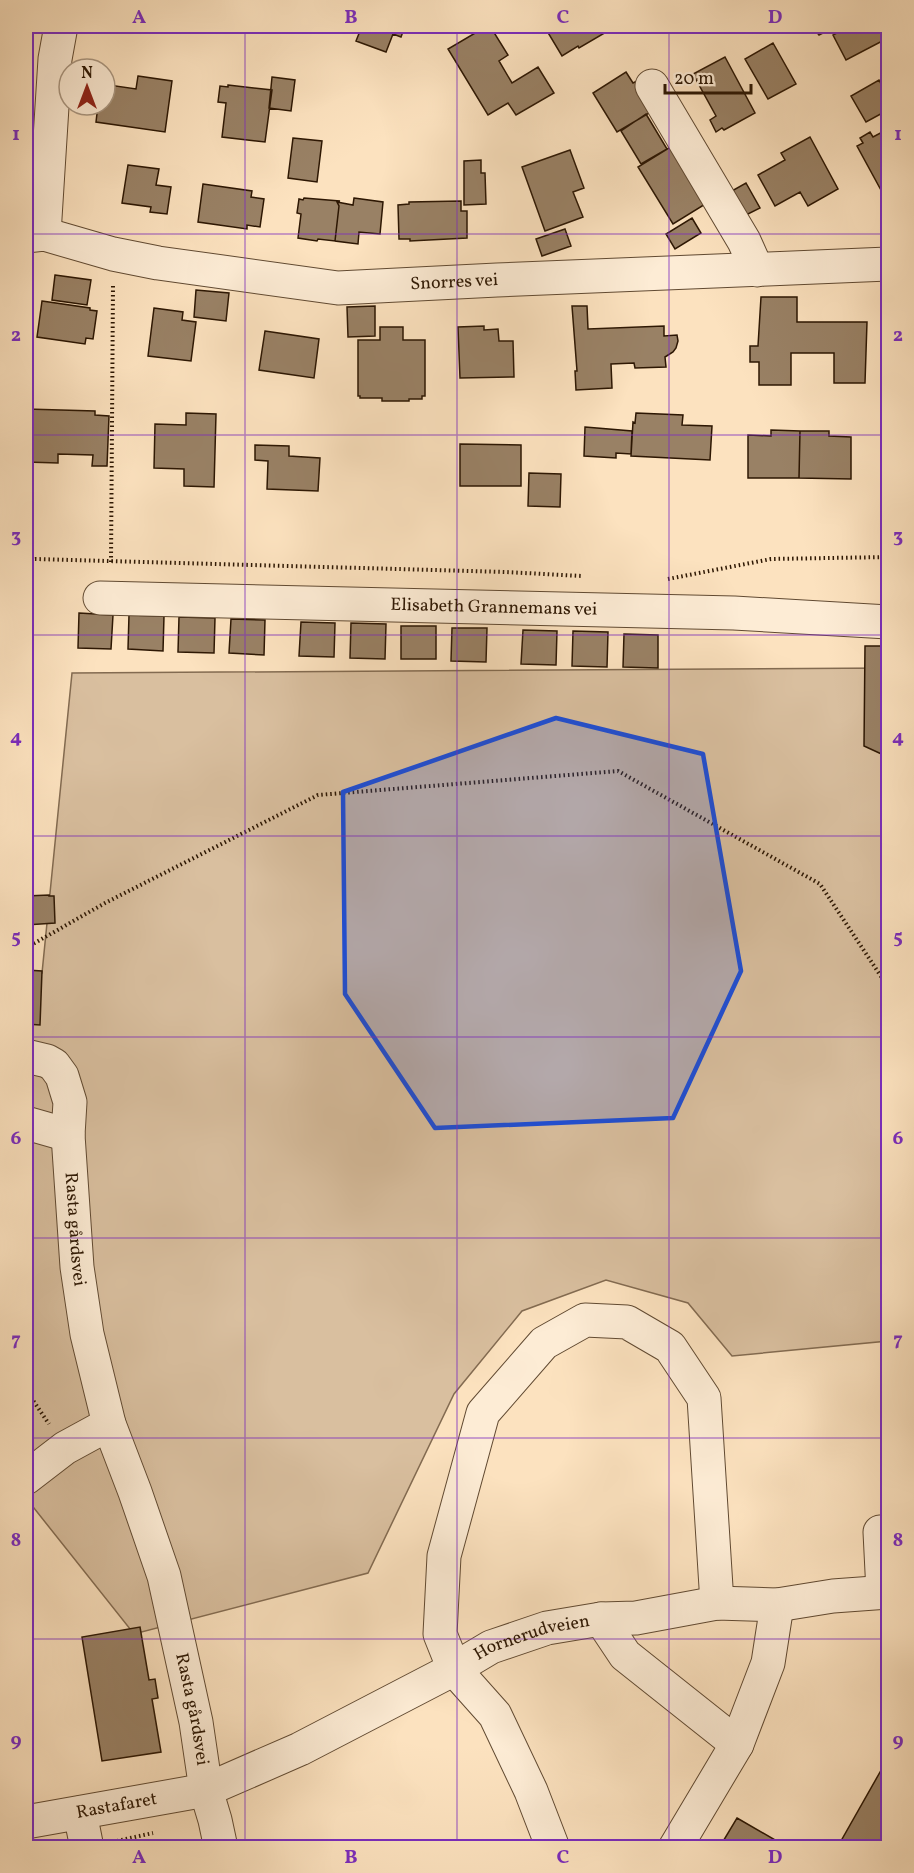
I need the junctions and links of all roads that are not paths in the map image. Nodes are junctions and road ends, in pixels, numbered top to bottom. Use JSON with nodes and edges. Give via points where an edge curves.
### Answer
{"nodes":[{"id":1,"x":61,"y":26,"type":"edge"},
{"id":2,"x":652,"y":86,"type":"dead end"},
{"id":3,"x":35,"y":235,"type":"edge"},
{"id":4,"x":888,"y":264,"type":"edge"},
{"id":5,"x":757,"y":270,"type":"junction"},
{"id":6,"x":100,"y":598,"type":"road end"},
{"id":7,"x":888,"y":622,"type":"edge"},
{"id":8,"x":26,"y":1056,"type":"edge"},
{"id":9,"x":26,"y":1123,"type":"edge"},
{"id":10,"x":68,"y":1135,"type":"junction"},
{"id":11,"x":109,"y":1424,"type":"junction"},
{"id":12,"x":26,"y":1478,"type":"edge"},
{"id":13,"x":880,"y":1532,"type":"dead end"},
{"id":14,"x":886,"y":1592,"type":"edge"},
{"id":15,"x":717,"y":1603,"type":"junction"},
{"id":16,"x":777,"y":1605,"type":"junction"},
{"id":17,"x":601,"y":1619,"type":"junction"},
{"id":18,"x":454,"y":1669,"type":"junction"},
{"id":19,"x":737,"y":1744,"type":"junction"},
{"id":20,"x":206,"y":1790,"type":"junction"},
{"id":21,"x":80,"y":1813,"type":"junction"},
{"id":22,"x":26,"y":1822,"type":"edge"},
{"id":23,"x":87,"y":1848,"type":"edge"},
{"id":24,"x":221,"y":1848,"type":"edge"},
{"id":25,"x":553,"y":1848,"type":"edge"},
{"id":26,"x":675,"y":1848,"type":"edge"}],
"edges":[{"from":1,"to":3,"type":"street"},
{"from":2,"to":5,"type":"street","via":[[744,240]]},
{"from":3,"to":5,"type":"street","name":"Snorres vei","via":[[158,263],[338,288]]},
{"from":4,"to":5,"type":"street","name":"Snorres vei"},
{"from":6,"to":7,"type":"street","name":"Elisabeth Grannemans vei","via":[[734,612]]},
{"from":8,"to":10,"type":"street","name":"Rasta gårdsvei","via":[[47,1061],[62,1076],[70,1102]]},
{"from":9,"to":10,"type":"street"},
{"from":10,"to":11,"type":"street","name":"Rasta gårdsvei","via":[[80,1290]]},
{"from":11,"to":12,"type":"street","via":[[65,1448]]},
{"from":11,"to":20,"type":"street","name":"Rasta gårdsvei","via":[[164,1576],[196,1722]]},
{"from":13,"to":14,"type":"street"},
{"from":14,"to":16,"type":"street","name":"Hornerudveien"},
{"from":15,"to":16,"type":"street","name":"Hornerudveien"},
{"from":15,"to":17,"type":"street","name":"Hornerudveien","via":[[636,1618]]},
{"from":15,"to":18,"type":"street","via":[[704,1398],[670,1347],[627,1322],[585,1320],[544,1343],[483,1413],[444,1556],[440,1634]]},
{"from":16,"to":19,"type":"street","via":[[768,1663]]},
{"from":17,"to":18,"type":"street","name":"Hornerudveien","via":[[547,1628],[491,1647]]},
{"from":17,"to":19,"type":"street","via":[[625,1656]]},
{"from":18,"to":20,"type":"street","name":"Hornerudveien","via":[[300,1749]]},
{"from":18,"to":25,"type":"street","via":[[495,1715]]},
{"from":19,"to":26,"type":"street"},
{"from":20,"to":21,"type":"street","name":"Rastafaret"},
{"from":20,"to":24,"type":"street","name":"Rasta gårdsvei"},
{"from":21,"to":22,"type":"street","name":"Rastafaret"},
{"from":21,"to":23,"type":"street"}]}
